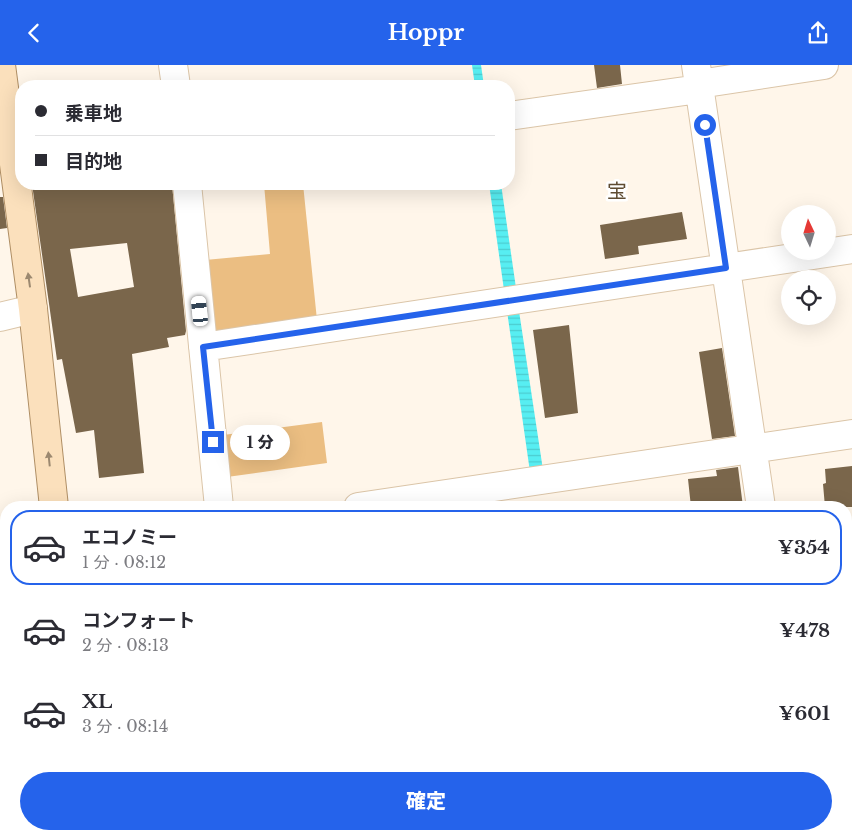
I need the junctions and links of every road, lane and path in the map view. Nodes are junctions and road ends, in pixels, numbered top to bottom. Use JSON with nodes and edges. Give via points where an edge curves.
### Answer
{"nodes":[{"id":1,"x":0,"y":65,"type":"edge"},
{"id":2,"x":173,"y":65,"type":"edge"},
{"id":3,"x":824,"y":65,"type":"edge"},
{"id":4,"x":175,"y":80,"type":"edge"},
{"id":5,"x":698,"y":80,"type":"edge"},
{"id":6,"x":10,"y":115,"type":"edge"},
{"id":7,"x":515,"y":115,"type":"edge"},
{"id":8,"x":15,"y":157,"type":"edge"},
{"id":9,"x":19,"y":190,"type":"edge"},
{"id":10,"x":188,"y":190,"type":"edge"},
{"id":11,"x":852,"y":249,"type":"edge"},
{"id":12,"x":726,"y":268,"type":"junction"},
{"id":13,"x":33,"y":309,"type":"junction"},
{"id":14,"x":0,"y":317,"type":"edge"},
{"id":15,"x":203,"y":347,"type":"junction"},
{"id":16,"x":852,"y":434,"type":"edge"},
{"id":17,"x":752,"y":448,"type":"junction"},
{"id":18,"x":53,"y":501,"type":"edge"},
{"id":19,"x":218,"y":501,"type":"edge"},
{"id":20,"x":398,"y":501,"type":"edge"},
{"id":21,"x":760,"y":501,"type":"edge"}],
"edges":[{"from":1,"to":6,"type":"main road"},
{"from":2,"to":4,"type":"street"},
{"from":3,"to":5,"type":"street"},
{"from":5,"to":7,"type":"street"},
{"from":5,"to":12,"type":"street"},
{"from":8,"to":6,"type":"main road","one_way":true},
{"from":13,"to":9,"type":"main road","one_way":true},
{"from":10,"to":15,"type":"street"},
{"from":11,"to":12,"type":"street"},
{"from":12,"to":15,"type":"street"},
{"from":12,"to":17,"type":"street"},
{"from":13,"to":14,"type":"street"},
{"from":18,"to":13,"type":"main road","one_way":true},
{"from":15,"to":19,"type":"street"},
{"from":16,"to":17,"type":"street"},
{"from":17,"to":20,"type":"street"},
{"from":17,"to":21,"type":"street"}]}
